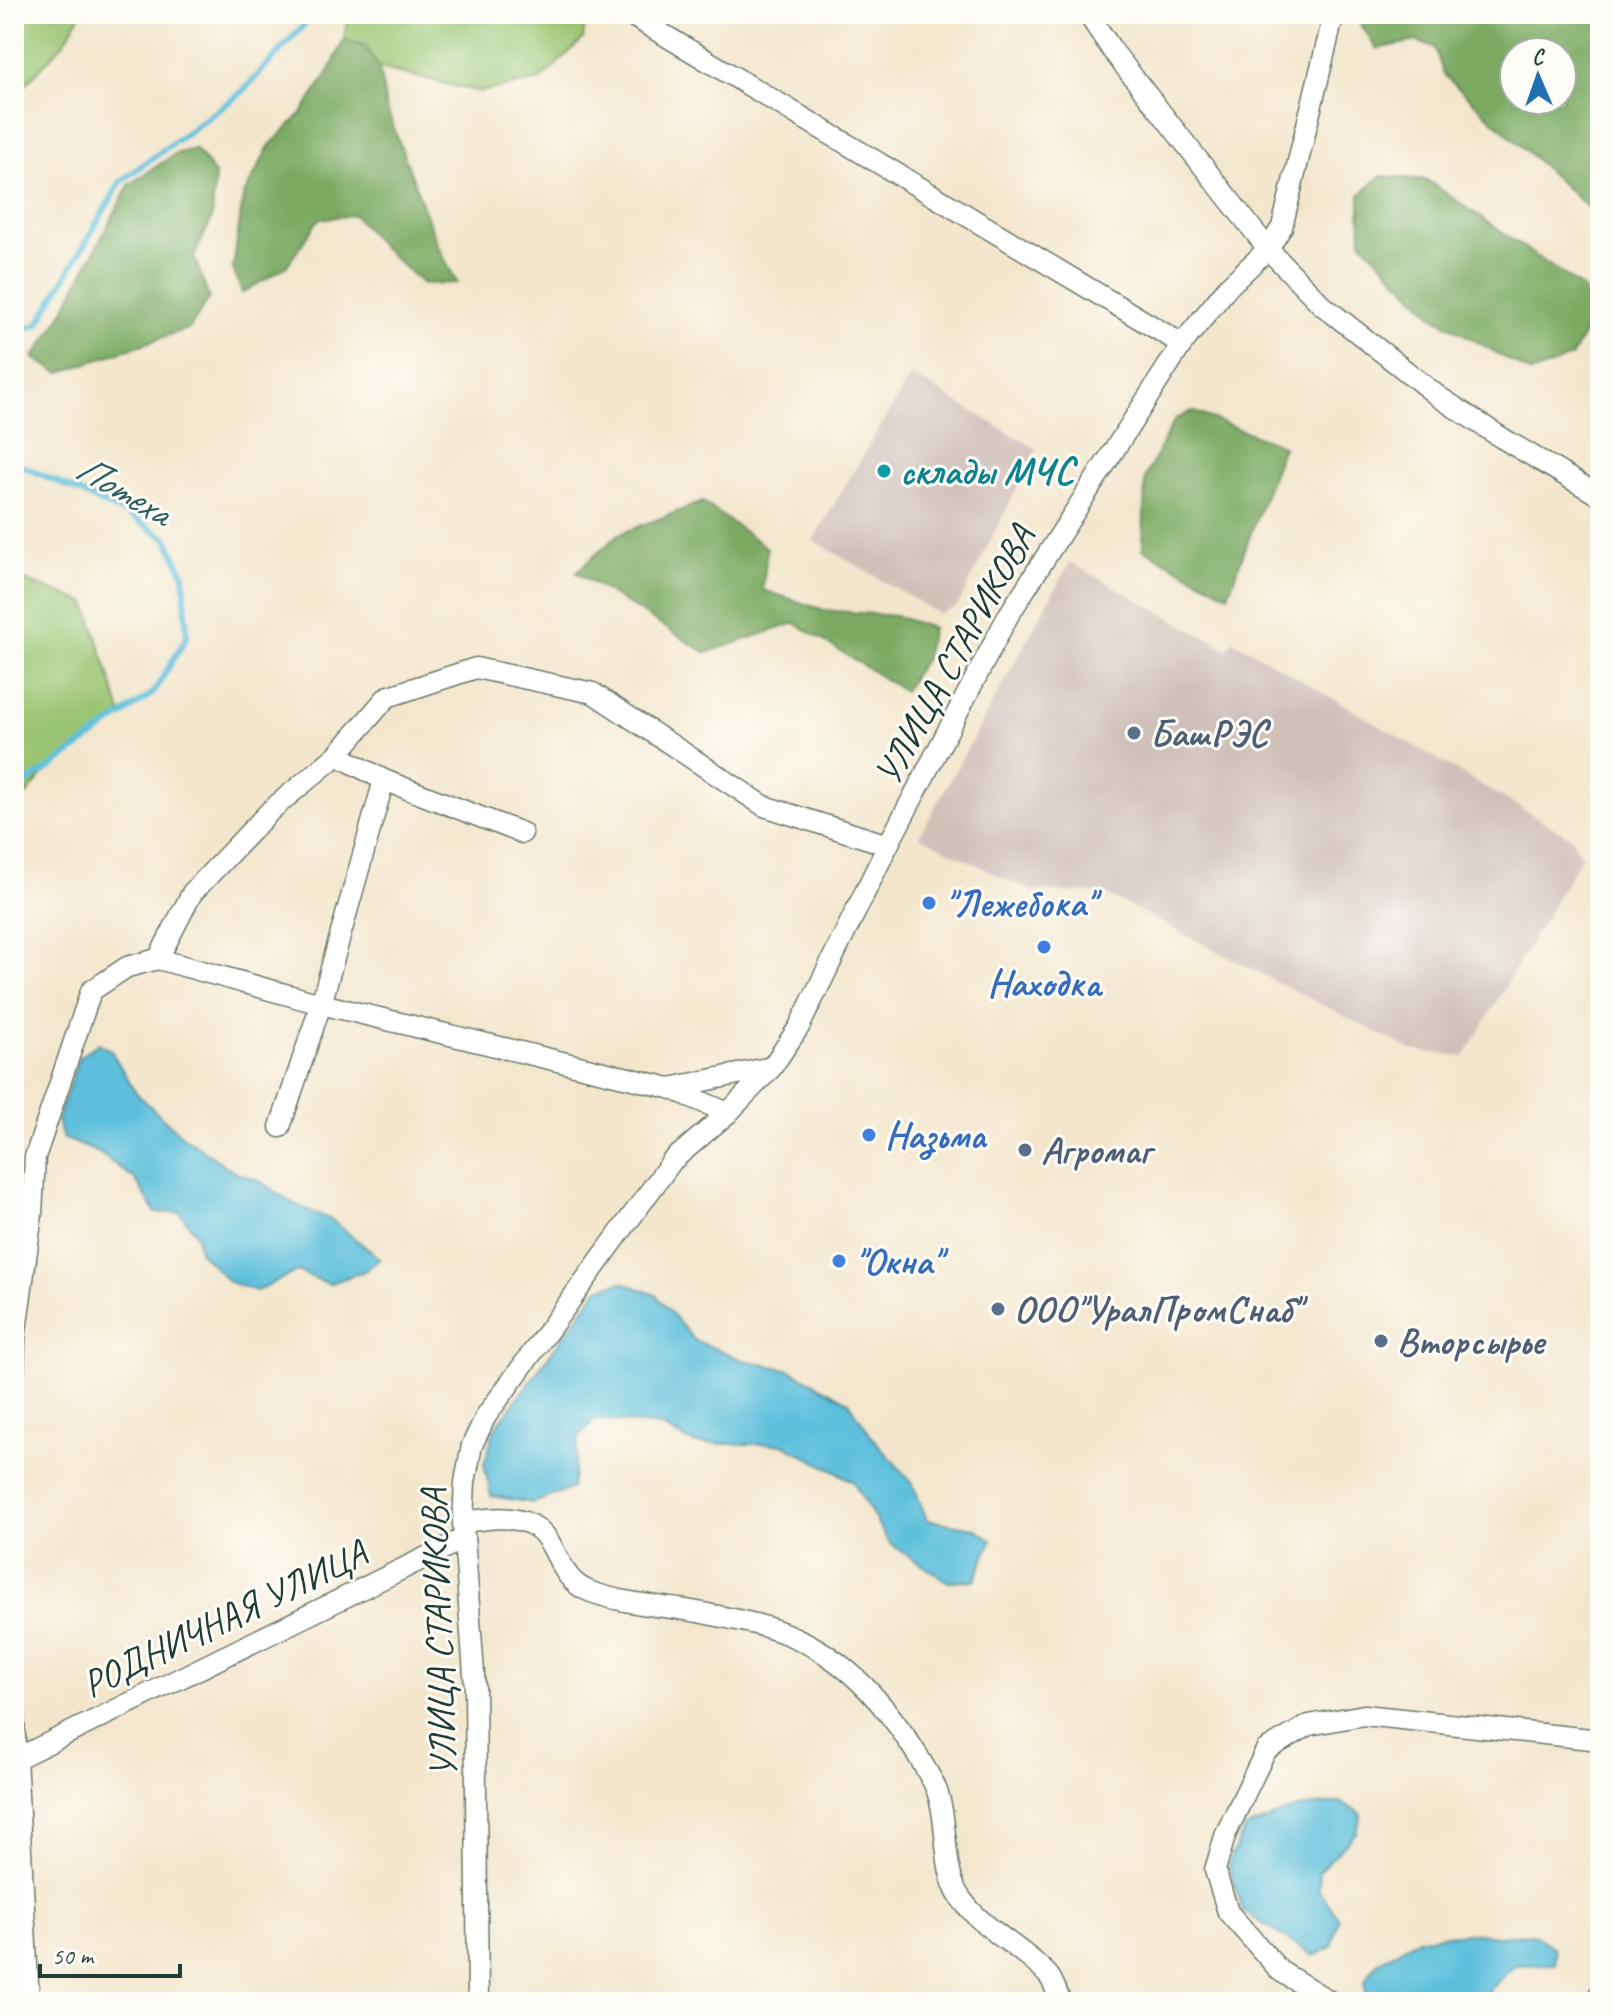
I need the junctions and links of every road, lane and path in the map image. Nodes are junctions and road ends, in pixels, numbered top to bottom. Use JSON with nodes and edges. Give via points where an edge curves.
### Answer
{"nodes":[{"id":1,"x":629,"y":14,"type":"edge"},
{"id":2,"x":1088,"y":14,"type":"edge"},
{"id":3,"x":1334,"y":14,"type":"edge"},
{"id":4,"x":1268,"y":249,"type":"junction"},
{"id":5,"x":1182,"y":344,"type":"junction"},
{"id":6,"x":1600,"y":496,"type":"edge"},
{"id":7,"x":337,"y":755,"type":"junction"},
{"id":8,"x":384,"y":780,"type":"junction"},
{"id":9,"x":522,"y":833,"type":"dead end"},
{"id":10,"x":888,"y":845,"type":"junction"},
{"id":11,"x":158,"y":959,"type":"junction"},
{"id":12,"x":321,"y":1004,"type":"junction"},
{"id":13,"x":772,"y":1067,"type":"junction"},
{"id":14,"x":670,"y":1088,"type":"junction"},
{"id":15,"x":728,"y":1113,"type":"junction"},
{"id":16,"x":280,"y":1127,"type":"dead end"},
{"id":17,"x":14,"y":1372,"type":"edge"},
{"id":18,"x":463,"y":1531,"type":"junction"},
{"id":19,"x":14,"y":1719,"type":"edge"},
{"id":20,"x":1600,"y":1740,"type":"edge"},
{"id":21,"x":16,"y":1759,"type":"junction"},
{"id":22,"x":1600,"y":1994,"type":"edge"},
{"id":23,"x":29,"y":2002,"type":"edge"},
{"id":24,"x":478,"y":2002,"type":"edge"},
{"id":25,"x":1061,"y":2002,"type":"edge"},
{"id":26,"x":1331,"y":2002,"type":"edge"},
{"id":27,"x":1593,"y":2002,"type":"edge"}],
"edges":[{"from":1,"to":5,"type":"street"},
{"from":2,"to":4,"type":"street"},
{"from":3,"to":4,"type":"street","name":"УЛИЦА СТАРИКОВА","via":[[1292,195]]},
{"from":4,"to":5,"type":"street","name":"УЛИЦА СТАРИКОВА","via":[[1228,287]]},
{"from":4,"to":6,"type":"street","via":[[1322,305],[1439,397]]},
{"from":5,"to":10,"type":"street","name":"УЛИЦА СТАРИКОВА","via":[[1008,616]]},
{"from":7,"to":8,"type":"street"},
{"from":7,"to":10,"type":"street","via":[[387,697],[476,668],[593,693],[764,806]]},
{"from":7,"to":11,"type":"street","via":[[271,810],[192,893]]},
{"from":8,"to":9,"type":"street"},
{"from":8,"to":12,"type":"street"},
{"from":10,"to":13,"type":"street","name":"УЛИЦА СТАРИКОВА","via":[[799,1027]]},
{"from":11,"to":12,"type":"street"},
{"from":11,"to":17,"type":"street","via":[[127,967],[91,991],[35,1157]]},
{"from":12,"to":14,"type":"street"},
{"from":12,"to":16,"type":"street"},
{"from":13,"to":14,"type":"street"},
{"from":13,"to":15,"type":"street","name":"УЛИЦА СТАРИКОВА"},
{"from":14,"to":15,"type":"street"},
{"from":15,"to":18,"type":"street","name":"УЛИЦА СТАРИКОВА","via":[[672,1161],[486,1416],[472,1445]]},
{"from":18,"to":21,"type":"street","name":"РОДНИЧНАЯ УЛИЦА"},
{"from":18,"to":24,"type":"street","name":"УЛИЦА СТАРИКОВА","via":[[475,1688]]},
{"from":18,"to":25,"type":"street","via":[[493,1519],[538,1527],[567,1577],[579,1586],[610,1597],[753,1623],[829,1656],[885,1708],[915,1748],[938,1792],[956,1890],[971,1913],[1049,1976]]},
{"from":19,"to":21,"type":"street"},
{"from":20,"to":26,"type":"street","via":[[1364,1715],[1309,1725],[1266,1750],[1226,1833],[1215,1870],[1228,1912],[1280,1971]]},
{"from":21,"to":23,"type":"street"},
{"from":22,"to":27,"type":"street"}]}
